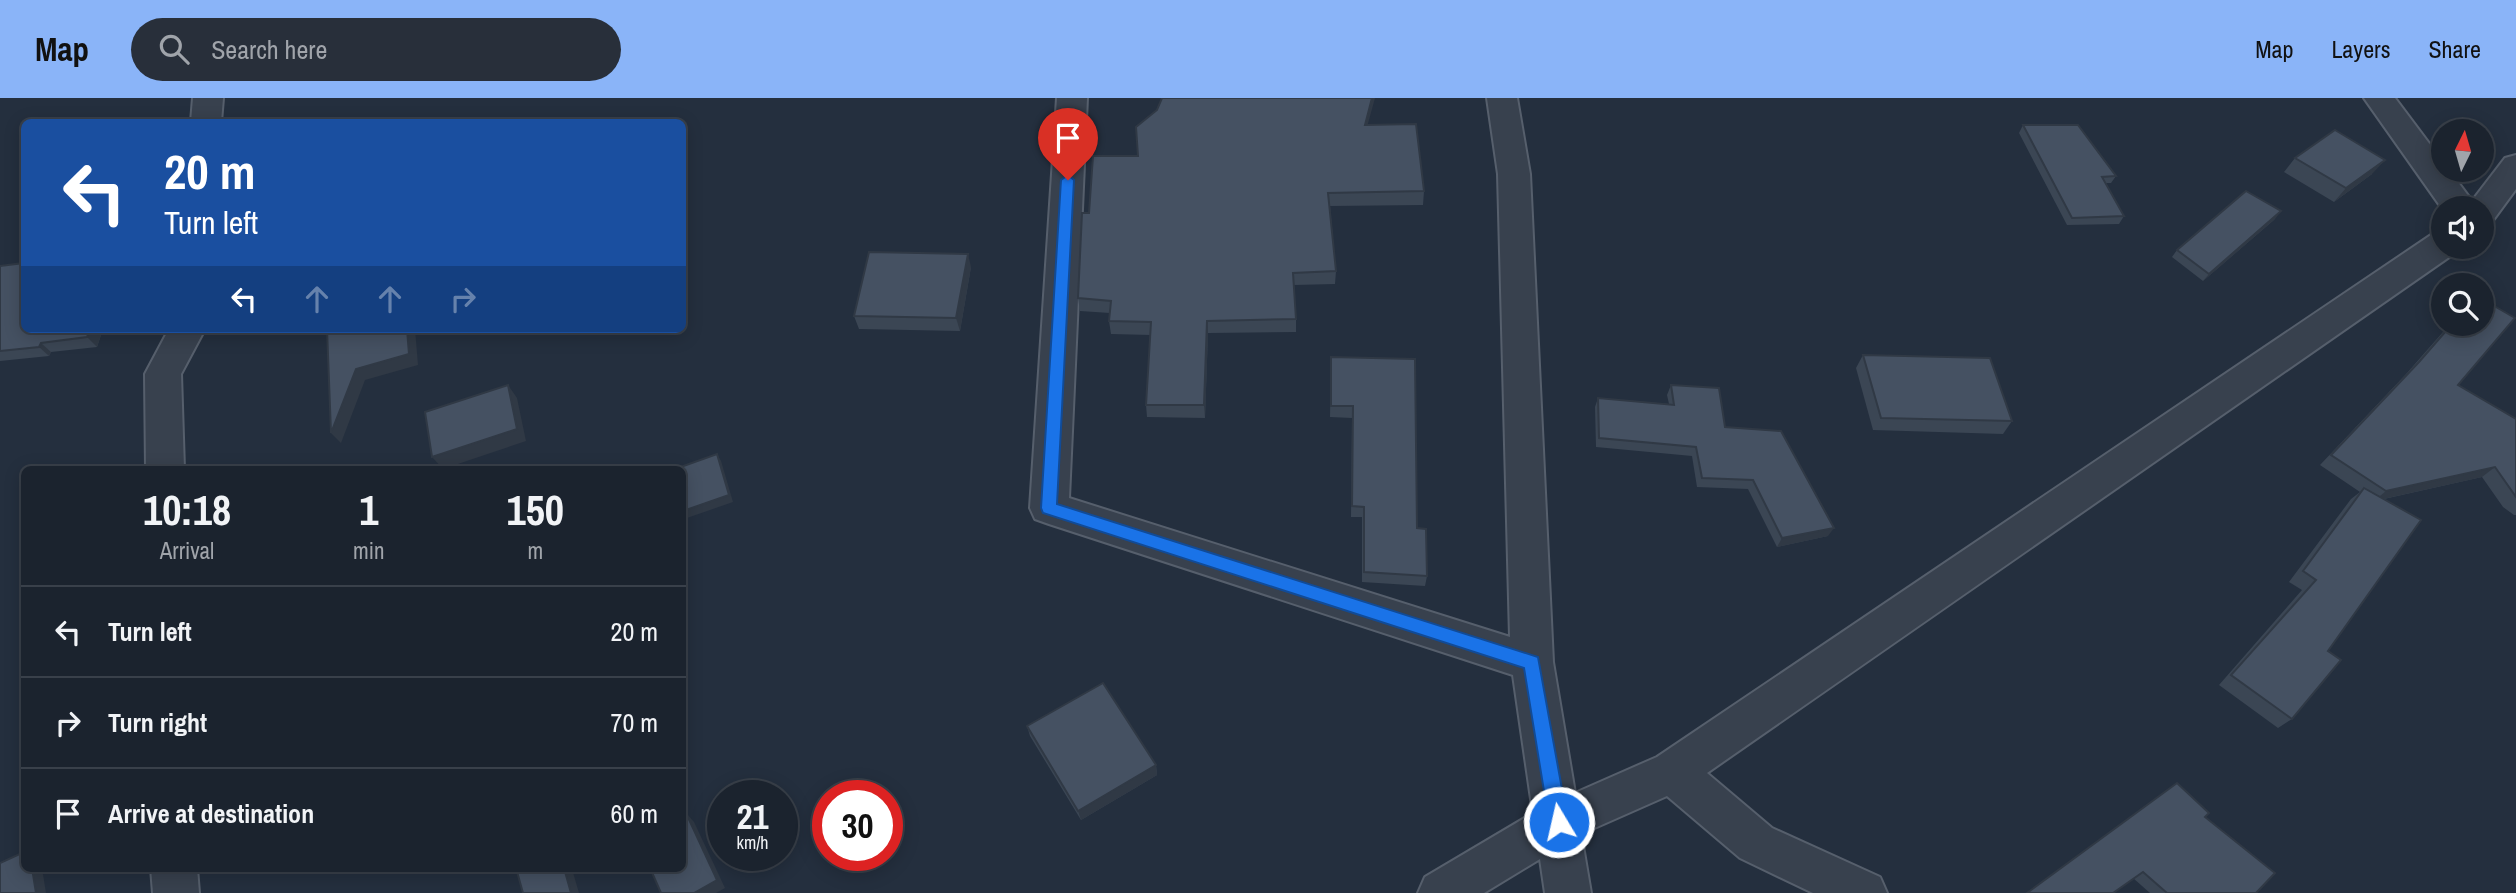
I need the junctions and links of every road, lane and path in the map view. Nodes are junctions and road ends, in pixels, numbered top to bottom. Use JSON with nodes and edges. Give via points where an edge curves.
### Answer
{"nodes":[{"id":1,"x":208,"y":98,"type":"edge"},
{"id":2,"x":1072,"y":98,"type":"edge"},
{"id":3,"x":1502,"y":98,"type":"edge"},
{"id":4,"x":2379,"y":98,"type":"edge"},
{"id":5,"x":206,"y":119,"type":"edge"},
{"id":6,"x":2516,"y":166,"type":"edge"},
{"id":7,"x":2450,"y":196,"type":"edge"},
{"id":8,"x":2493,"y":196,"type":"edge"},
{"id":9,"x":2431,"y":252,"type":"edge"},
{"id":10,"x":185,"y":333,"type":"edge"},
{"id":11,"x":165,"y":466,"type":"edge"},
{"id":12,"x":1532,"y":662,"type":"junction"},
{"id":13,"x":1672,"y":772,"type":"junction"},
{"id":14,"x":1559,"y":822,"type":"junction"},
{"id":15,"x":174,"y":872,"type":"edge"},
{"id":16,"x":176,"y":893,"type":"edge"},
{"id":17,"x":1441,"y":893,"type":"edge"},
{"id":18,"x":1568,"y":893,"type":"edge"},
{"id":19,"x":1864,"y":893,"type":"edge"}],
"edges":[{"from":1,"to":5,"type":"street"},
{"from":2,"to":12,"type":"street","via":[[1049,508]]},
{"from":3,"to":12,"type":"street","via":[[1514,174]]},
{"from":4,"to":7,"type":"street"},
{"from":6,"to":8,"type":"street"},
{"from":9,"to":13,"type":"street"},
{"from":10,"to":11,"type":"street","via":[[163,374]]},
{"from":12,"to":14,"type":"street"},
{"from":13,"to":14,"type":"street"},
{"from":13,"to":19,"type":"street","via":[[1756,843]]},
{"from":14,"to":17,"type":"street"},
{"from":14,"to":18,"type":"street"},
{"from":15,"to":16,"type":"street"}]}
